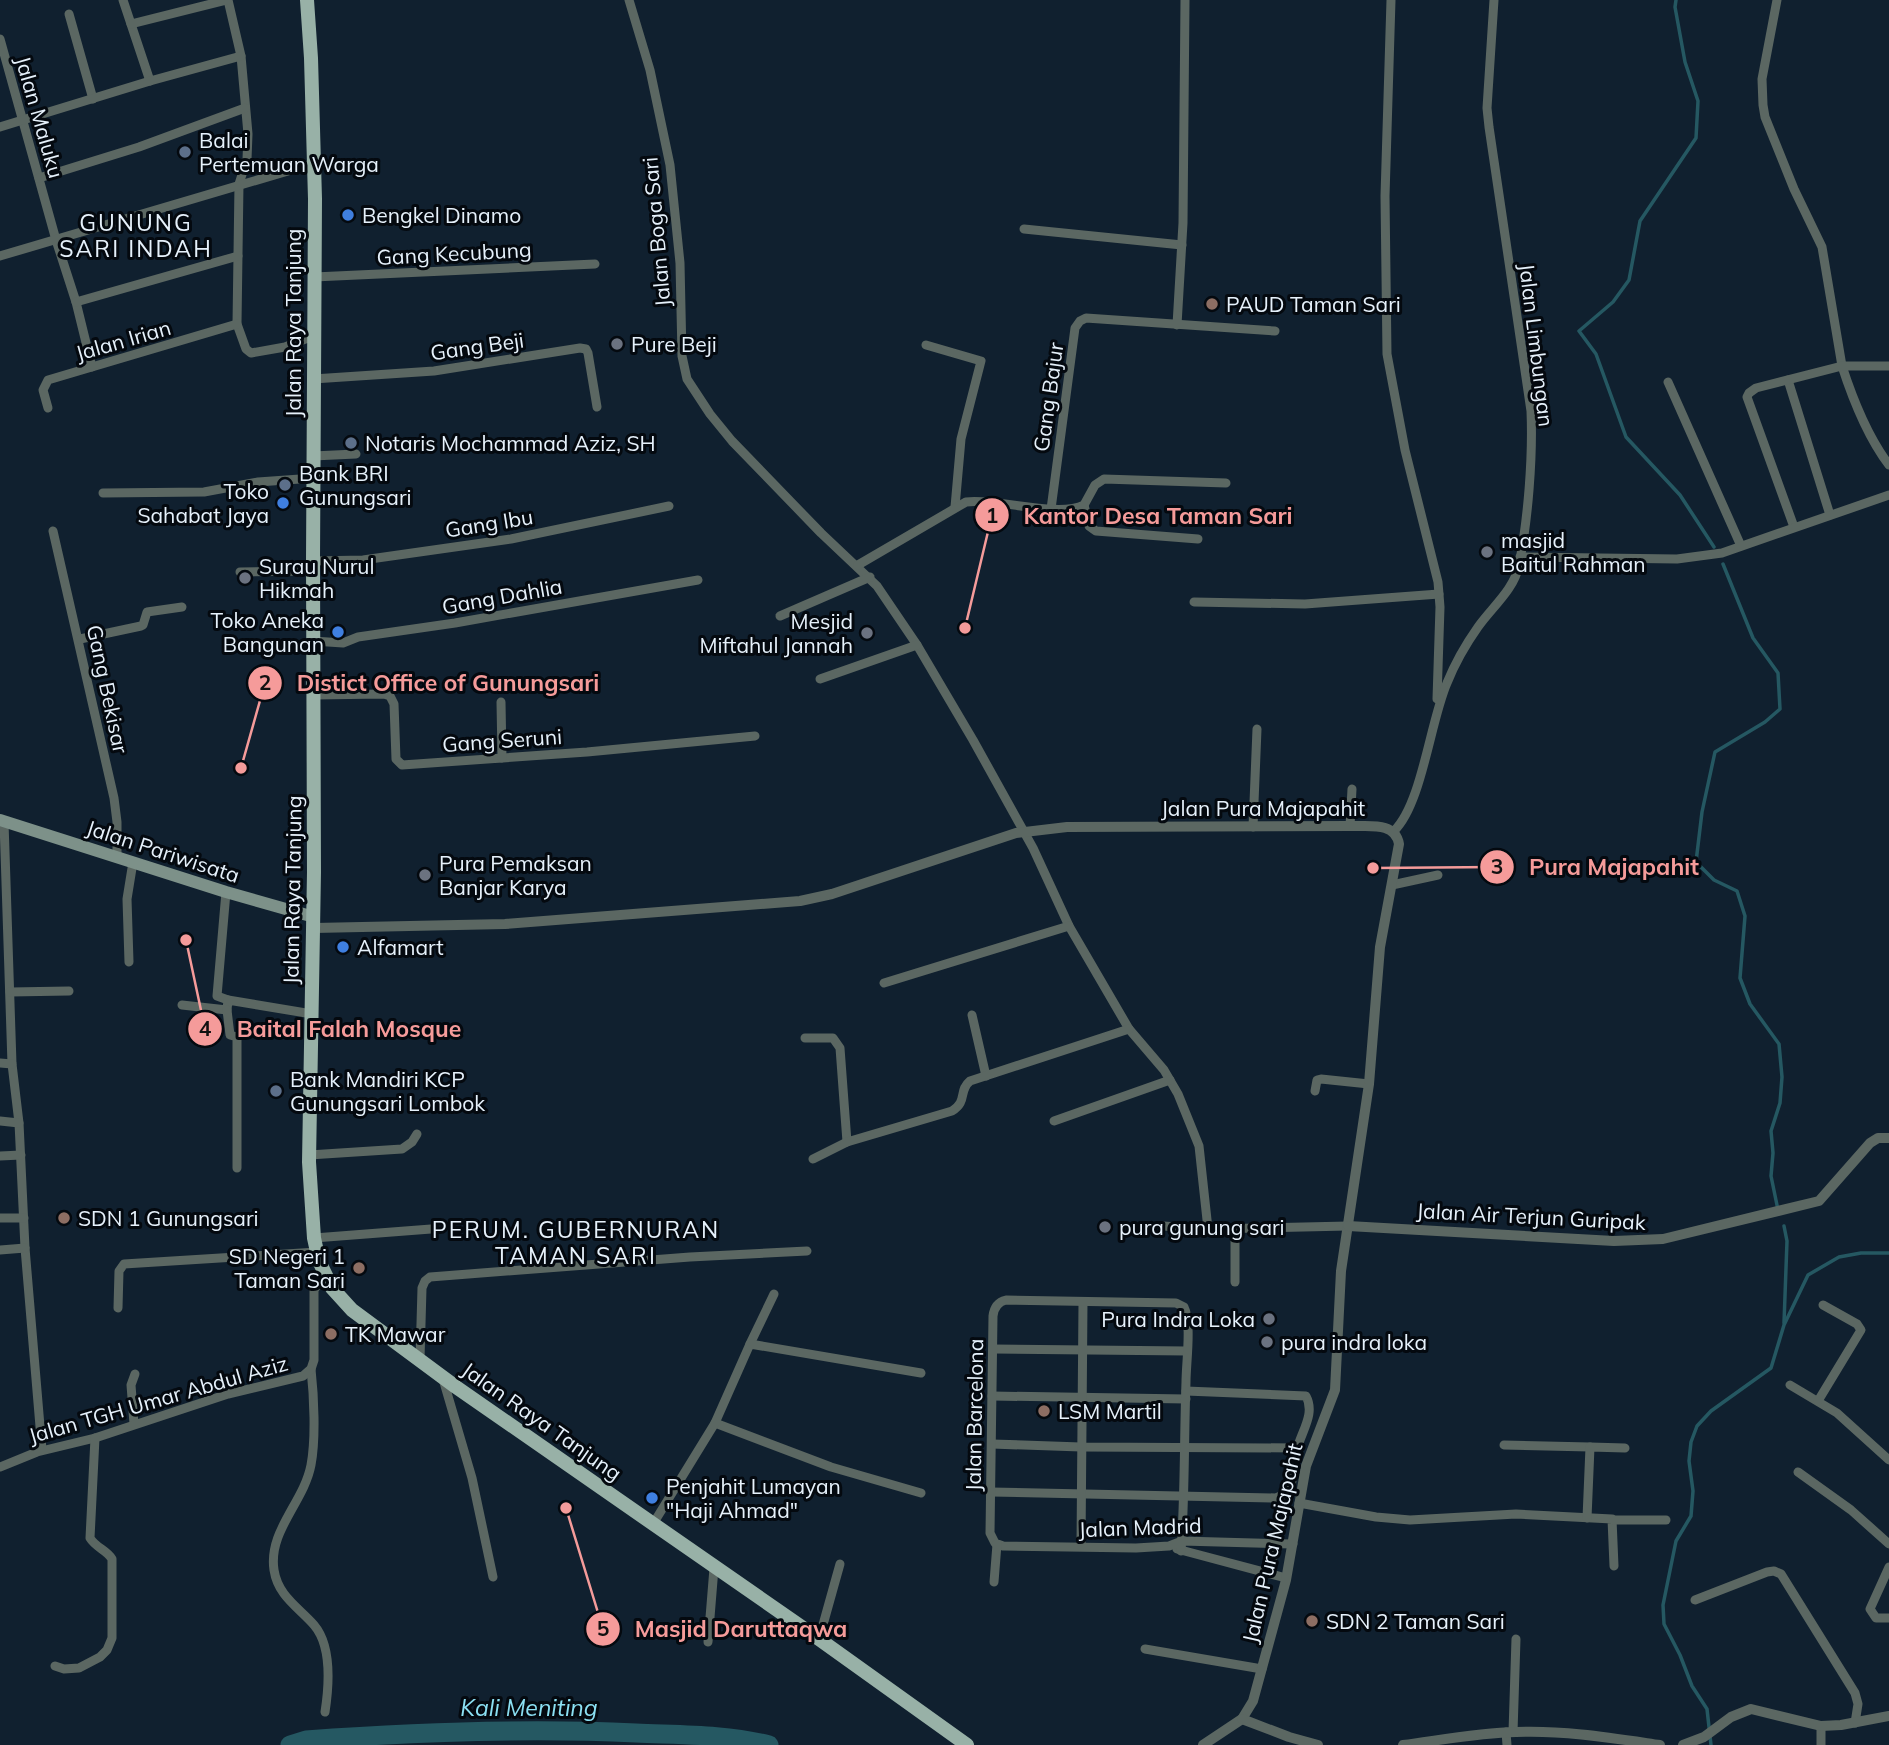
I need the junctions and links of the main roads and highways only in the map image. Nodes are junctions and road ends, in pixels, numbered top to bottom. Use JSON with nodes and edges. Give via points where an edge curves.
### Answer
{"nodes":[{"id":1,"x":307,"y":0,"type":"edge"},
{"id":2,"x":2,"y":821,"type":"edge"},
{"id":3,"x":314,"y":922,"type":"junction"},
{"id":4,"x":967,"y":1745,"type":"edge"}],
"edges":[{"from":1,"to":3,"type":"main road","name":"Jalan Raya Tanjung","via":[[315,163]]},
{"from":2,"to":3,"type":"main road","name":"Jalan Pariwisata"},
{"from":3,"to":4,"type":"main road","name":"Jalan Raya Tanjung","via":[[309,1155],[316,1245],[324,1275],[345,1304]]}]}
